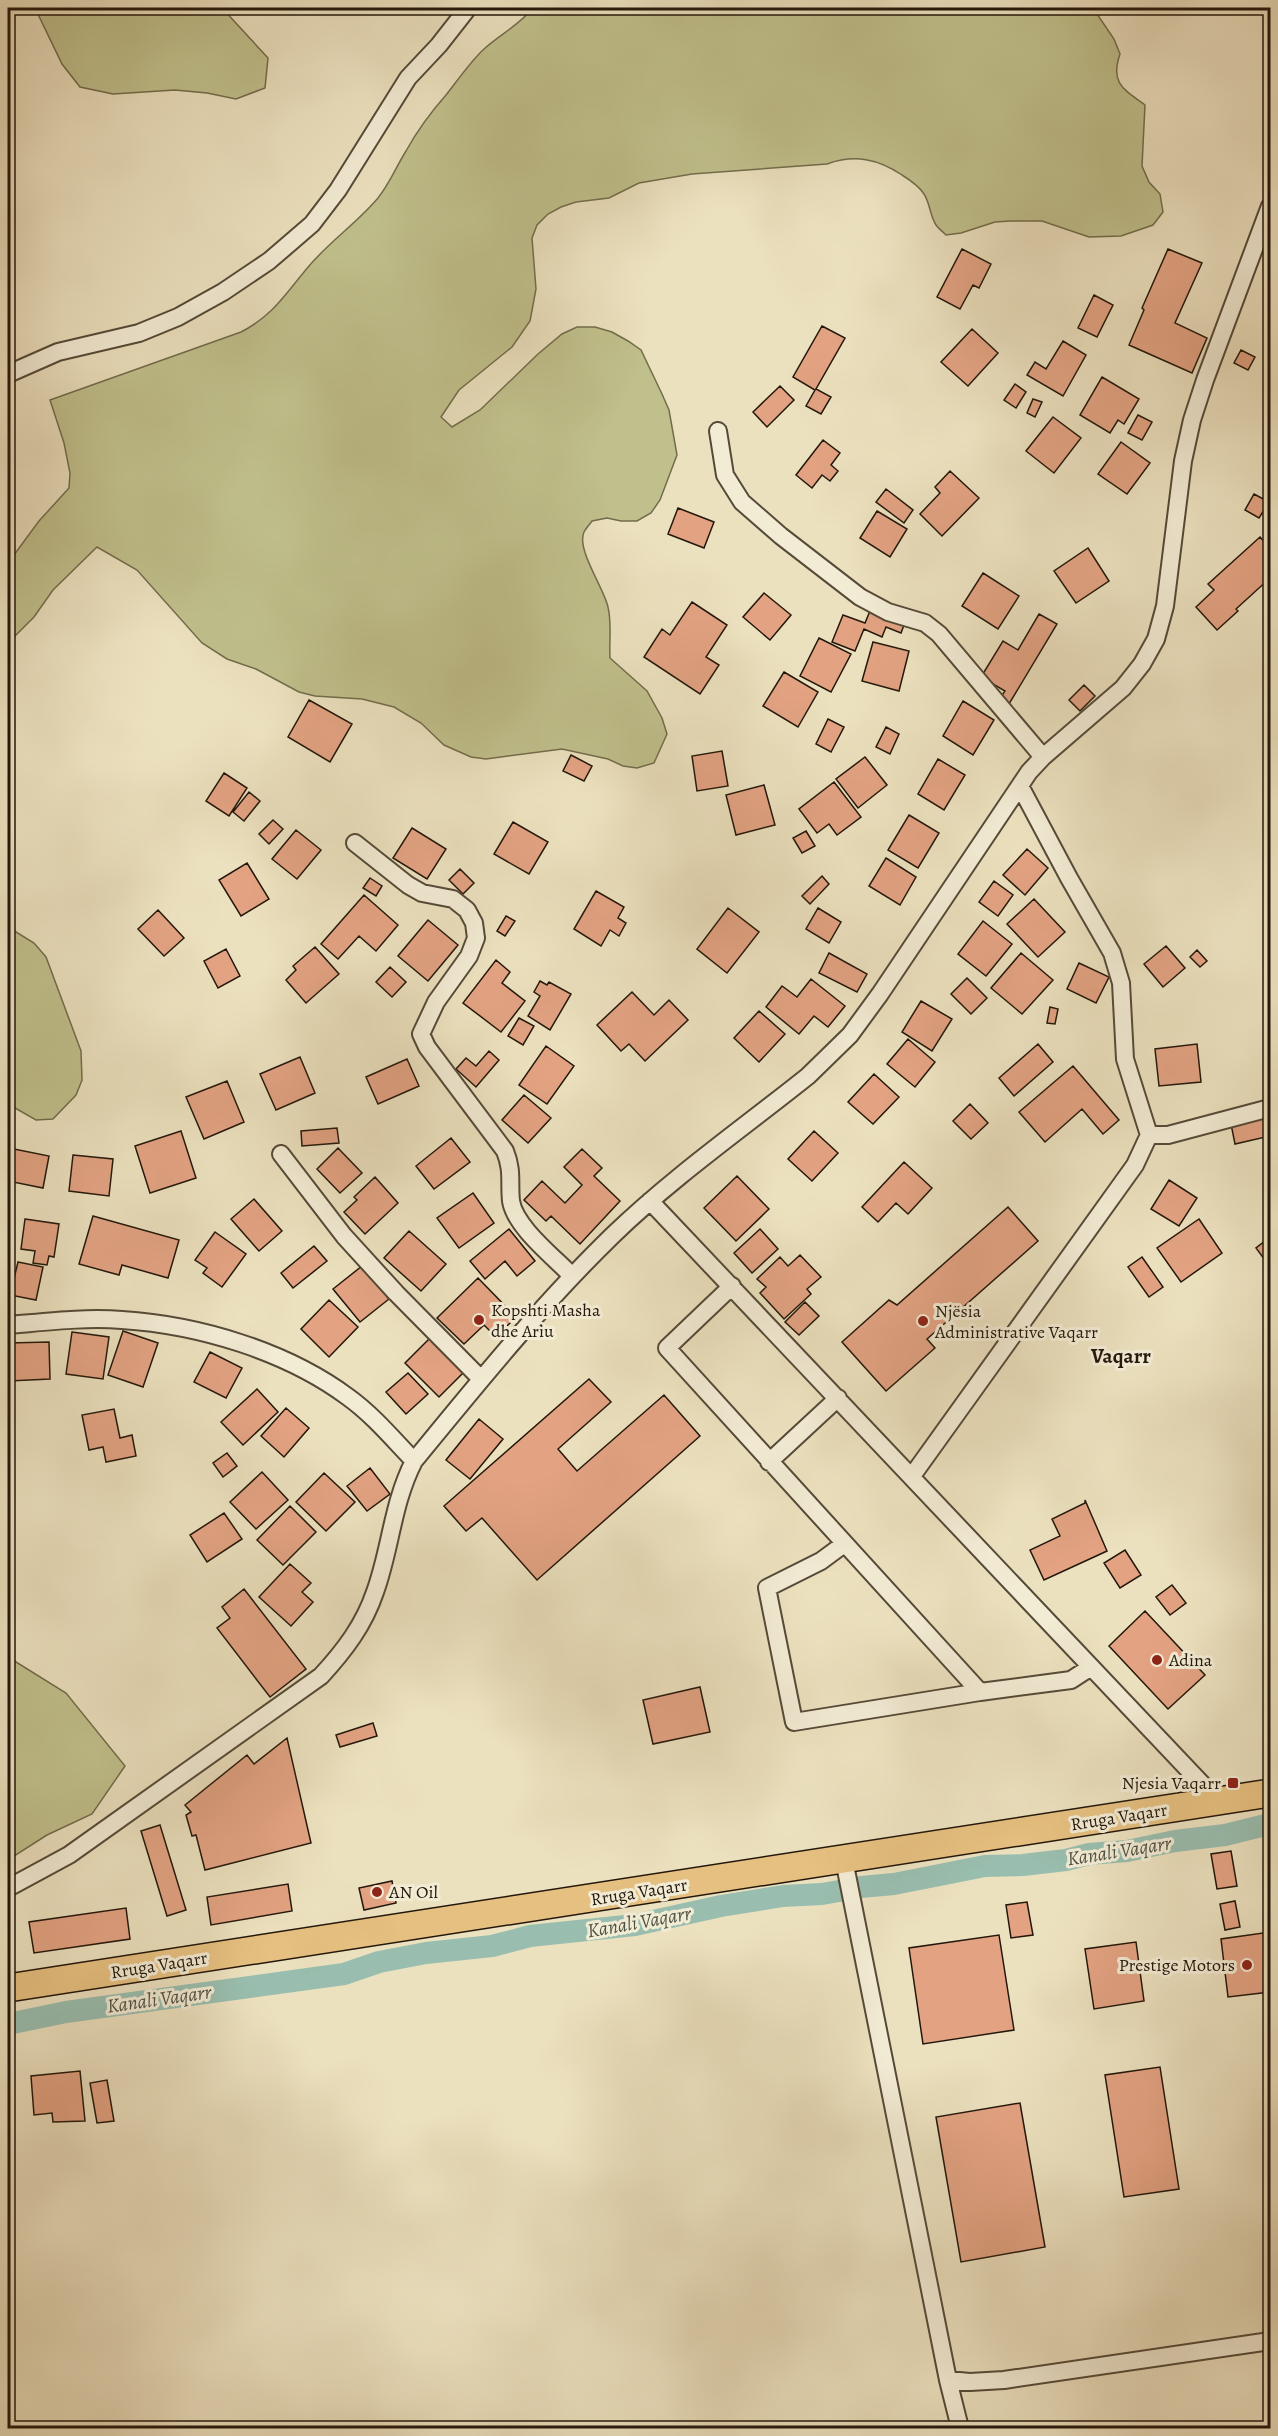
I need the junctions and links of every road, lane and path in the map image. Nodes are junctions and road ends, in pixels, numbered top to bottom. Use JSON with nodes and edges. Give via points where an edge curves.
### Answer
{"nodes":[{"id":1,"x":468,"y":8,"type":"edge"},
{"id":2,"x":1270,"y":206,"type":"edge"},
{"id":3,"x":8,"y":374,"type":"edge"},
{"id":4,"x":718,"y":431,"type":"dead end"},
{"id":5,"x":1043,"y":757,"type":"junction"},
{"id":6,"x":1020,"y":786,"type":"junction"},
{"id":7,"x":355,"y":843,"type":"dead end"},
{"id":8,"x":1270,"y":1108,"type":"edge"},
{"id":9,"x":1149,"y":1135,"type":"junction"},
{"id":10,"x":281,"y":1154,"type":"dead end"},
{"id":11,"x":650,"y":1201,"type":"junction"},
{"id":12,"x":572,"y":1276,"type":"junction"},
{"id":13,"x":732,"y":1286,"type":"junction"},
{"id":14,"x":8,"y":1325,"type":"edge"},
{"id":15,"x":481,"y":1379,"type":"junction"},
{"id":16,"x":838,"y":1398,"type":"junction"},
{"id":17,"x":414,"y":1461,"type":"junction"},
{"id":18,"x":769,"y":1462,"type":"junction"},
{"id":19,"x":912,"y":1476,"type":"junction"},
{"id":20,"x":844,"y":1544,"type":"junction"},
{"id":21,"x":1091,"y":1667,"type":"junction"},
{"id":22,"x":980,"y":1692,"type":"junction"},
{"id":23,"x":1270,"y":1794,"type":"edge"},
{"id":24,"x":1218,"y":1802,"type":"junction"},
{"id":25,"x":846,"y":1870,"type":"junction"},
{"id":26,"x":8,"y":1887,"type":"edge"},
{"id":27,"x":8,"y":1988,"type":"edge"},
{"id":28,"x":1270,"y":2341,"type":"edge"},
{"id":29,"x":948,"y":2380,"type":"junction"},
{"id":30,"x":960,"y":2428,"type":"edge"}],
"edges":[{"from":1,"to":3,"type":"street","via":[[408,78],[338,190],[312,224],[269,261],[178,317],[139,333],[58,352]]},
{"from":2,"to":5,"type":"street","via":[[1192,420],[1183,461],[1165,606],[1156,639],[1122,688]]},
{"from":4,"to":5,"type":"street","via":[[725,475],[742,502],[860,597],[888,612],[926,623],[939,634]]},
{"from":5,"to":6,"type":"street"},
{"from":6,"to":9,"type":"street","via":[[1112,952],[1121,983],[1125,1059]]},
{"from":6,"to":11,"type":"street","via":[[880,994],[833,1054]]},
{"from":7,"to":12,"type":"street","via":[[422,893],[453,899],[467,910],[474,923],[476,938],[469,956],[436,1002],[421,1034],[504,1151],[511,1167],[512,1202],[518,1220]]},
{"from":8,"to":9,"type":"street","via":[[1168,1134]]},
{"from":9,"to":19,"type":"street","via":[[1136,1165]]},
{"from":10,"to":15,"type":"street","via":[[344,1236]]},
{"from":11,"to":12,"type":"street"},
{"from":11,"to":13,"type":"street"},
{"from":12,"to":15,"type":"street"},
{"from":13,"to":16,"type":"street"},
{"from":13,"to":18,"type":"street","via":[[667,1348]]},
{"from":14,"to":17,"type":"street","via":[[122,1320],[176,1327],[257,1347],[349,1397]]},
{"from":15,"to":17,"type":"street"},
{"from":16,"to":18,"type":"street"},
{"from":16,"to":19,"type":"street"},
{"from":17,"to":26,"type":"street","via":[[402,1485],[376,1592],[346,1648],[321,1676],[69,1855]]},
{"from":18,"to":20,"type":"street"},
{"from":19,"to":21,"type":"street"},
{"from":20,"to":22,"type":"street"},
{"from":20,"to":22,"type":"street","via":[[821,1561],[767,1588],[794,1722]]},
{"from":21,"to":22,"type":"street","via":[[1071,1680]]},
{"from":21,"to":24,"type":"street"},
{"from":23,"to":24,"type":"main road","name":"Rruga Vaqarr"},
{"from":24,"to":25,"type":"main road","name":"Rruga Vaqarr"},
{"from":25,"to":27,"type":"main road","name":"Rruga Vaqarr"},
{"from":25,"to":29,"type":"street"},
{"from":28,"to":29,"type":"street","via":[[1004,2380]]},
{"from":29,"to":30,"type":"street"}]}
